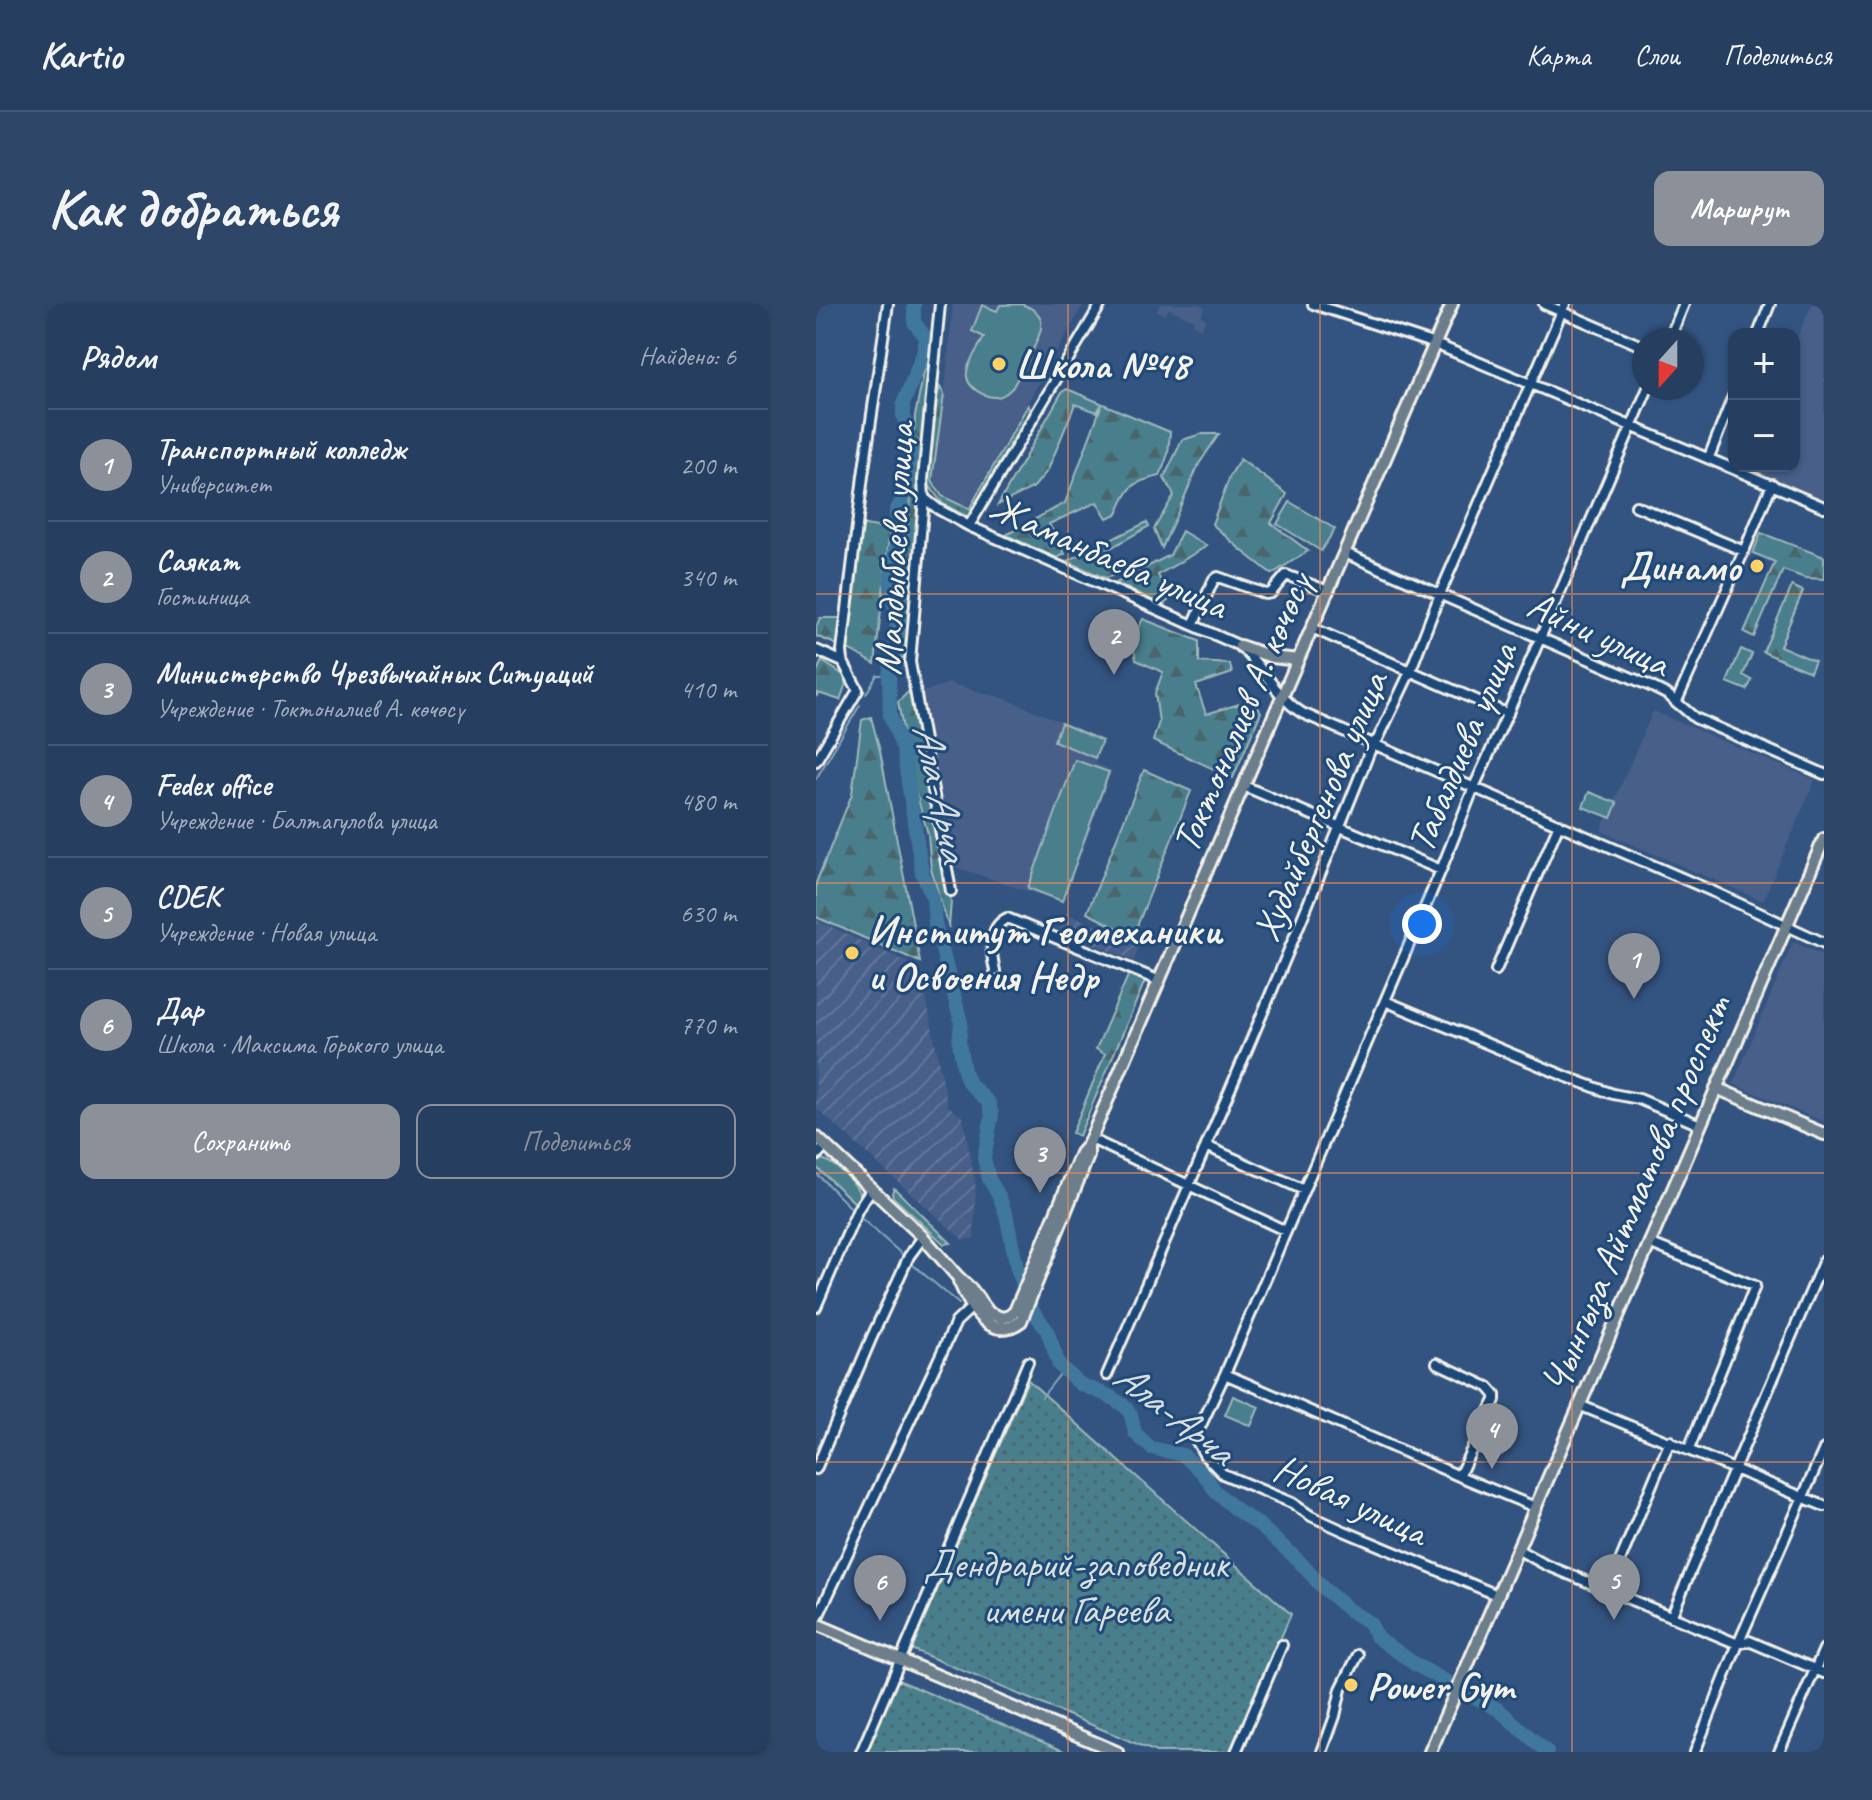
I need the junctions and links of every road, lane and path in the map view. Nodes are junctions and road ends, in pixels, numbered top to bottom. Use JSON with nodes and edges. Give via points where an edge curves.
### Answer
{"nodes":[{"id":1,"x":888,"y":304,"type":"edge"},
{"id":2,"x":940,"y":304,"type":"edge"},
{"id":3,"x":1101,"y":304,"type":"edge"},
{"id":4,"x":1313,"y":304,"type":"edge"},
{"id":5,"x":1452,"y":304,"type":"edge"},
{"id":6,"x":1544,"y":304,"type":"edge"},
{"id":7,"x":1684,"y":304,"type":"edge"},
{"id":8,"x":1770,"y":304,"type":"edge"},
{"id":9,"x":1563,"y":308,"type":"edge"},
{"id":10,"x":1674,"y":328,"type":"edge"},
{"id":11,"x":1760,"y":328,"type":"edge"},
{"id":12,"x":1632,"y":341,"type":"edge"},
{"id":13,"x":1435,"y":344,"type":"junction"},
{"id":14,"x":1529,"y":384,"type":"junction"},
{"id":15,"x":1643,"y":400,"type":"edge"},
{"id":16,"x":1732,"y":400,"type":"edge"},
{"id":17,"x":1632,"y":425,"type":"junction"},
{"id":18,"x":1709,"y":457,"type":"junction"},
{"id":19,"x":1772,"y":484,"type":"junction"},
{"id":20,"x":924,"y":498,"type":"junction"},
{"id":21,"x":1636,"y":506,"type":"dead end"},
{"id":22,"x":1824,"y":507,"type":"edge"},
{"id":23,"x":969,"y":526,"type":"junction"},
{"id":24,"x":1744,"y":551,"type":"junction"},
{"id":25,"x":1345,"y":553,"type":"junction"},
{"id":26,"x":1328,"y":591,"type":"junction"},
{"id":27,"x":1440,"y":594,"type":"junction"},
{"id":28,"x":1193,"y":625,"type":"junction"},
{"id":29,"x":1312,"y":628,"type":"junction"},
{"id":30,"x":1541,"y":638,"type":"junction"},
{"id":31,"x":1240,"y":646,"type":"junction"},
{"id":32,"x":816,"y":650,"type":"edge"},
{"id":33,"x":1298,"y":660,"type":"junction"},
{"id":34,"x":843,"y":662,"type":"junction"},
{"id":35,"x":1410,"y":672,"type":"junction"},
{"id":36,"x":1282,"y":697,"type":"junction"},
{"id":37,"x":1676,"y":703,"type":"junction"},
{"id":38,"x":1508,"y":714,"type":"junction"},
{"id":39,"x":1373,"y":743,"type":"junction"},
{"id":40,"x":816,"y":761,"type":"edge"},
{"id":41,"x":1824,"y":774,"type":"edge"},
{"id":42,"x":1244,"y":786,"type":"junction"},
{"id":43,"x":1474,"y":787,"type":"junction"},
{"id":44,"x":1559,"y":824,"type":"junction"},
{"id":45,"x":1340,"y":826,"type":"junction"},
{"id":46,"x":1824,"y":839,"type":"edge"},
{"id":47,"x":1441,"y":870,"type":"junction"},
{"id":48,"x":951,"y":891,"type":"dead end"},
{"id":49,"x":1786,"y":926,"type":"junction"},
{"id":50,"x":1824,"y":943,"type":"edge"},
{"id":51,"x":1496,"y":970,"type":"dead end"},
{"id":52,"x":995,"y":971,"type":"dead end"},
{"id":53,"x":1160,"y":981,"type":"junction"},
{"id":54,"x":1385,"y":1001,"type":"junction"},
{"id":55,"x":1716,"y":1088,"type":"junction"},
{"id":56,"x":1700,"y":1125,"type":"junction"},
{"id":57,"x":1824,"y":1134,"type":"edge"},
{"id":58,"x":816,"y":1137,"type":"edge"},
{"id":59,"x":1089,"y":1142,"type":"junction"},
{"id":60,"x":825,"y":1146,"type":"junction"},
{"id":61,"x":1206,"y":1146,"type":"junction"},
{"id":62,"x":816,"y":1156,"type":"edge"},
{"id":63,"x":1189,"y":1186,"type":"junction"},
{"id":64,"x":872,"y":1188,"type":"junction"},
{"id":65,"x":1304,"y":1190,"type":"junction"},
{"id":66,"x":1286,"y":1231,"type":"junction"},
{"id":67,"x":923,"y":1237,"type":"junction"},
{"id":68,"x":1649,"y":1243,"type":"junction"},
{"id":69,"x":1824,"y":1260,"type":"edge"},
{"id":70,"x":957,"y":1276,"type":"junction"},
{"id":71,"x":816,"y":1307,"type":"edge"},
{"id":72,"x":972,"y":1307,"type":"junction"},
{"id":73,"x":1012,"y":1321,"type":"junction"},
{"id":74,"x":1028,"y":1362,"type":"dead end"},
{"id":75,"x":1437,"y":1363,"type":"dead end"},
{"id":76,"x":1225,"y":1374,"type":"junction"},
{"id":77,"x":1107,"y":1375,"type":"dead end"},
{"id":78,"x":1579,"y":1405,"type":"junction"},
{"id":79,"x":1195,"y":1438,"type":"joint"},
{"id":80,"x":1670,"y":1441,"type":"junction"},
{"id":81,"x":1689,"y":1449,"type":"junction"},
{"id":82,"x":1824,"y":1449,"type":"edge"},
{"id":83,"x":816,"y":1469,"type":"edge"},
{"id":84,"x":1735,"y":1469,"type":"junction"},
{"id":85,"x":1459,"y":1476,"type":"junction"},
{"id":86,"x":1803,"y":1497,"type":"junction"},
{"id":87,"x":1824,"y":1506,"type":"edge"},
{"id":88,"x":1535,"y":1507,"type":"junction"},
{"id":89,"x":1517,"y":1549,"type":"junction"},
{"id":90,"x":1608,"y":1590,"type":"junction"},
{"id":91,"x":1497,"y":1595,"type":"junction"},
{"id":92,"x":1671,"y":1617,"type":"junction"},
{"id":93,"x":816,"y":1622,"type":"edge"},
{"id":94,"x":1738,"y":1644,"type":"junction"},
{"id":95,"x":1282,"y":1645,"type":"dead end"},
{"id":96,"x":1824,"y":1649,"type":"edge"},
{"id":97,"x":1358,"y":1655,"type":"dead end"},
{"id":98,"x":901,"y":1660,"type":"junction"},
{"id":99,"x":1820,"y":1671,"type":"edge"},
{"id":100,"x":861,"y":1752,"type":"edge"},
{"id":101,"x":1117,"y":1752,"type":"edge"},
{"id":102,"x":1236,"y":1752,"type":"edge"},
{"id":103,"x":1322,"y":1752,"type":"edge"},
{"id":104,"x":1430,"y":1752,"type":"edge"},
{"id":105,"x":1695,"y":1752,"type":"edge"},
{"id":106,"x":1779,"y":1752,"type":"edge"}],
"edges":[{"from":1,"to":34,"type":"street","name":"Малдыбаева улица"},
{"from":2,"to":20,"type":"street","name":"Малдыбаева улица"},
{"from":3,"to":23,"type":"street"},
{"from":4,"to":13,"type":"street"},
{"from":5,"to":13,"type":"main road","name":"Токтоналиев А. көчөсү"},
{"from":6,"to":9,"type":"street"},
{"from":7,"to":10,"type":"street"},
{"from":8,"to":11,"type":"street"},
{"from":9,"to":12,"type":"street"},
{"from":9,"to":14,"type":"street","name":"Худайбергенова улица"},
{"from":13,"to":14,"type":"street"},
{"from":13,"to":25,"type":"main road","name":"Токтоналиев А. көчөсү"},
{"from":14,"to":17,"type":"street"},
{"from":14,"to":27,"type":"street","name":"Худайбергенова улица"},
{"from":15,"to":17,"type":"street","name":"Табалдиева улица"},
{"from":16,"to":18,"type":"street"},
{"from":17,"to":18,"type":"street"},
{"from":17,"to":30,"type":"street","name":"Табалдиева улица"},
{"from":18,"to":19,"type":"street"},
{"from":19,"to":22,"type":"street"},
{"from":19,"to":24,"type":"street"},
{"from":20,"to":23,"type":"street","name":"Жаманбаева улица"},
{"from":20,"to":48,"type":"street","name":"Малдыбаева улица","via":[[910,662]]},
{"from":21,"to":24,"type":"street"},
{"from":23,"to":28,"type":"street","name":"Жаманбаева улица"},
{"from":24,"to":37,"type":"street"},
{"from":25,"to":26,"type":"main road","name":"Токтоналиев А. көчөсү"},
{"from":25,"to":27,"type":"street","name":"Айни улица"},
{"from":26,"to":28,"type":"street","via":[[1286,575],[1266,594],[1218,577]]},
{"from":26,"to":29,"type":"main road","name":"Токтоналиев А. көчөсү"},
{"from":27,"to":30,"type":"street","name":"Айни улица"},
{"from":27,"to":35,"type":"street","name":"Худайбергенова улица"},
{"from":28,"to":31,"type":"street","name":"Жаманбаева улица"},
{"from":29,"to":33,"type":"main road","name":"Токтоналиев А. көчөсү"},
{"from":29,"to":35,"type":"street"},
{"from":30,"to":37,"type":"street","name":"Айни улица","via":[[1660,690]]},
{"from":30,"to":38,"type":"street","name":"Табалдиева улица"},
{"from":31,"to":33,"type":"main road"},
{"from":31,"to":36,"type":"street","name":"Жаманбаева улица"},
{"from":32,"to":34,"type":"street"},
{"from":33,"to":36,"type":"main road","name":"Токтоналиев А. көчөсү"},
{"from":34,"to":40,"type":"street","via":[[858,690]]},
{"from":35,"to":38,"type":"street"},
{"from":35,"to":39,"type":"street","name":"Худайбергенова улица"},
{"from":36,"to":39,"type":"street","name":"Жаманбаева улица","via":[[1302,713]]},
{"from":36,"to":42,"type":"main road","name":"Токтоналиев А. көчөсү"},
{"from":37,"to":41,"type":"street","name":"Айни улица","via":[[1695,718]]},
{"from":38,"to":43,"type":"street","name":"Табалдиева улица"},
{"from":39,"to":43,"type":"street","name":"Жаманбаева улица"},
{"from":39,"to":45,"type":"street","name":"Худайбергенова улица"},
{"from":42,"to":45,"type":"street"},
{"from":42,"to":53,"type":"main road","name":"Токтоналиев А. көчөсү"},
{"from":43,"to":44,"type":"street","name":"Жаманбаева улица"},
{"from":43,"to":47,"type":"street","name":"Табалдиева улица"},
{"from":44,"to":49,"type":"street","name":"Жаманбаева улица"},
{"from":44,"to":51,"type":"street"},
{"from":45,"to":47,"type":"street"},
{"from":45,"to":61,"type":"street","name":"Худайбергенова улица"},
{"from":46,"to":49,"type":"main road","name":"Чынгыза Айтматова проспект"},
{"from":47,"to":54,"type":"street","name":"Табалдиева улица"},
{"from":49,"to":50,"type":"street","name":"Жаманбаева улица"},
{"from":49,"to":55,"type":"main road","name":"Чынгыза Айтматова проспект"},
{"from":52,"to":53,"type":"street","via":[[991,943],[1007,918]]},
{"from":53,"to":59,"type":"main road","name":"Токтоналиев А. көчөсү"},
{"from":54,"to":56,"type":"street"},
{"from":54,"to":65,"type":"street","name":"Табалдиева улица"},
{"from":55,"to":56,"type":"main road","name":"Чынгыза Айтматова проспект"},
{"from":55,"to":57,"type":"main road"},
{"from":56,"to":68,"type":"main road","name":"Чынгыза Айтматова проспект"},
{"from":58,"to":60,"type":"main road"},
{"from":59,"to":63,"type":"street"},
{"from":59,"to":73,"type":"main road","name":"Токтоналиев А. көчөсү"},
{"from":60,"to":62,"type":"street"},
{"from":60,"to":64,"type":"main road"},
{"from":61,"to":63,"type":"street","name":"Худайбергенова улица"},
{"from":61,"to":65,"type":"street"},
{"from":63,"to":66,"type":"street"},
{"from":63,"to":77,"type":"street","name":"Худайбергенова улица"},
{"from":64,"to":67,"type":"main road"},
{"from":64,"to":71,"type":"street"},
{"from":65,"to":66,"type":"street","name":"Табалдиева улица"},
{"from":66,"to":76,"type":"street","name":"Табалдиева улица"},
{"from":67,"to":70,"type":"main road"},
{"from":67,"to":83,"type":"street","via":[[909,1256]]},
{"from":68,"to":78,"type":"main road","name":"Чынгыза Айтматова проспект"},
{"from":68,"to":81,"type":"street","via":[[1755,1286]]},
{"from":69,"to":84,"type":"street"},
{"from":70,"to":72,"type":"main road"},
{"from":70,"to":73,"type":"main road","via":[[989,1313]]},
{"from":72,"to":73,"type":"main road","via":[[993,1327]]},
{"from":72,"to":93,"type":"street","via":[[956,1322]]},
{"from":74,"to":98,"type":"street"},
{"from":75,"to":85,"type":"street","via":[[1495,1395]]},
{"from":76,"to":79,"type":"street","name":"Табалдиева улица"},
{"from":76,"to":85,"type":"street"},
{"from":78,"to":80,"type":"street"},
{"from":78,"to":88,"type":"main road","name":"Чынгыза Айтматова проспект"},
{"from":79,"to":91,"type":"street","name":"Новая улица","via":[[1223,1474]]},
{"from":80,"to":81,"type":"street"},
{"from":80,"to":90,"type":"street"},
{"from":81,"to":84,"type":"street"},
{"from":82,"to":86,"type":"street"},
{"from":84,"to":86,"type":"street"},
{"from":84,"to":92,"type":"street"},
{"from":85,"to":88,"type":"street"},
{"from":86,"to":87,"type":"street"},
{"from":86,"to":94,"type":"street"},
{"from":88,"to":89,"type":"main road","name":"Чынгыза Айтматова проспект"},
{"from":89,"to":90,"type":"street"},
{"from":89,"to":91,"type":"main road","name":"Чынгыза Айтматова проспект"},
{"from":90,"to":92,"type":"street"},
{"from":91,"to":104,"type":"main road","name":"Чынгыза Айтматова проспект"},
{"from":92,"to":94,"type":"street"},
{"from":93,"to":98,"type":"main road"},
{"from":94,"to":99,"type":"street","via":[[1749,1641]]},
{"from":94,"to":105,"type":"street"},
{"from":95,"to":102,"type":"street"},
{"from":96,"to":99,"type":"street"},
{"from":97,"to":103,"type":"street","via":[[1341,1689]]},
{"from":98,"to":100,"type":"street"},
{"from":98,"to":101,"type":"main road"},
{"from":99,"to":106,"type":"street"}]}
